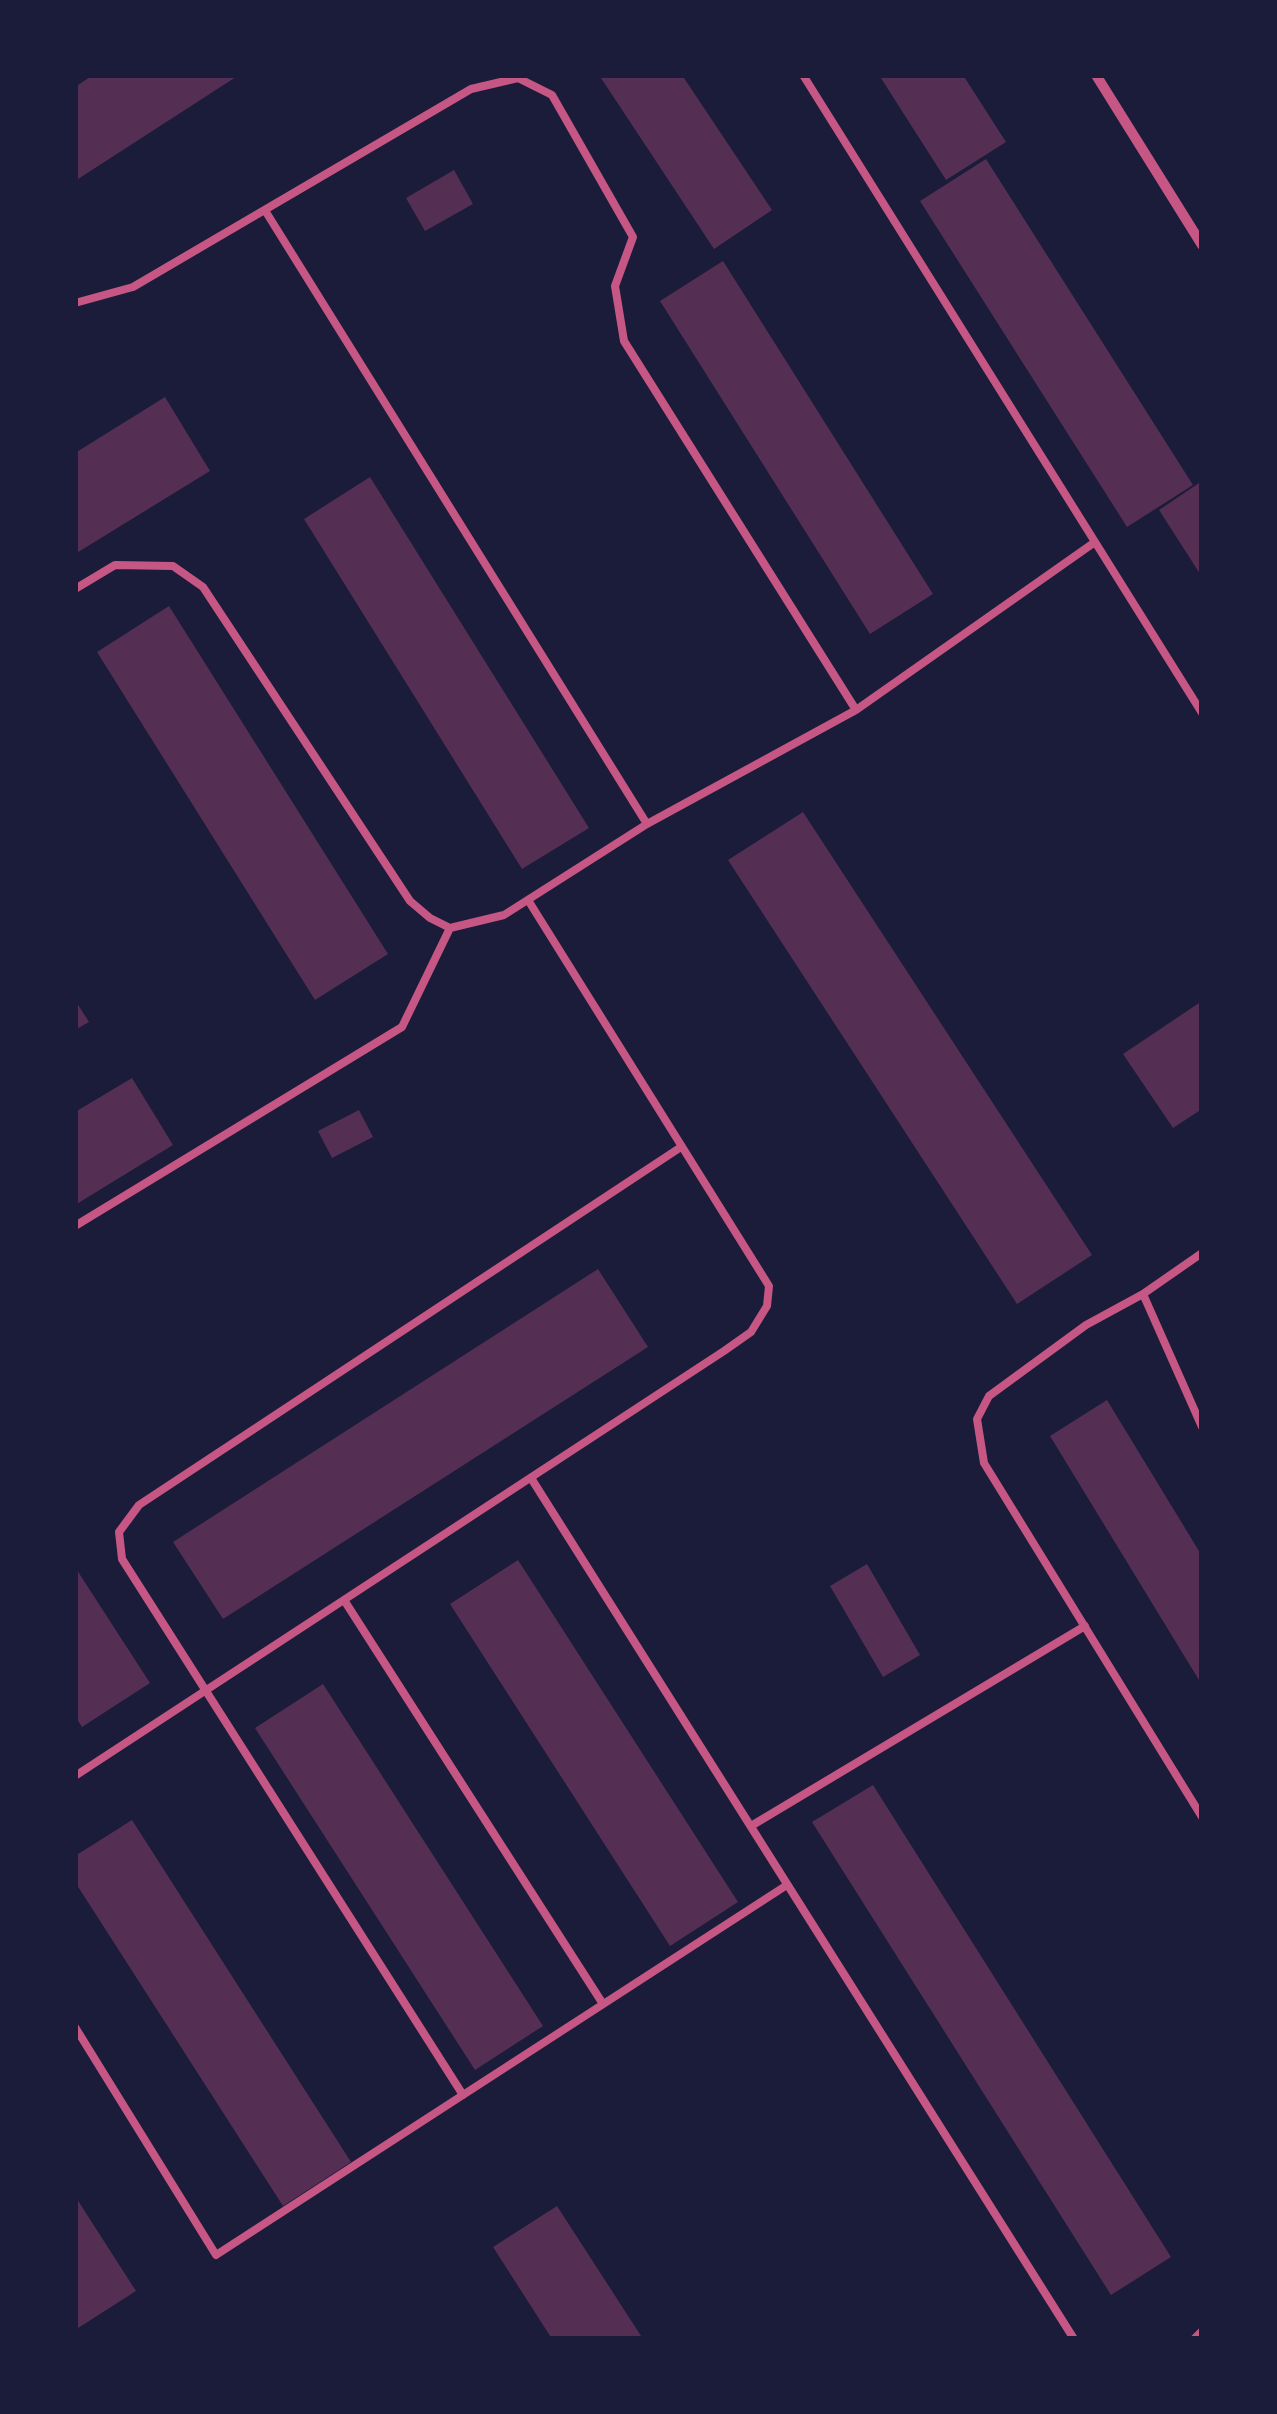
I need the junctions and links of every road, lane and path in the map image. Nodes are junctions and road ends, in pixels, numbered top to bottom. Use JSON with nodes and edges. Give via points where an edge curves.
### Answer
{"nodes":[{"id":1,"x":803,"y":75,"type":"edge"},
{"id":2,"x":1096,"y":75,"type":"edge"},
{"id":3,"x":266,"y":212,"type":"junction"},
{"id":4,"x":1202,"y":245,"type":"edge"},
{"id":5,"x":75,"y":303,"type":"edge"},
{"id":6,"x":1094,"y":542,"type":"junction"},
{"id":7,"x":75,"y":590,"type":"edge"},
{"id":8,"x":856,"y":710,"type":"junction"},
{"id":9,"x":1202,"y":713,"type":"edge"},
{"id":10,"x":647,"y":824,"type":"junction"},
{"id":11,"x":528,"y":900,"type":"junction"},
{"id":12,"x":450,"y":928,"type":"junction"},
{"id":13,"x":681,"y":1147,"type":"junction"},
{"id":14,"x":75,"y":1226,"type":"edge"},
{"id":15,"x":1202,"y":1253,"type":"edge"},
{"id":16,"x":1143,"y":1294,"type":"junction"},
{"id":17,"x":1202,"y":1427,"type":"edge"},
{"id":18,"x":531,"y":1478,"type":"junction"},
{"id":19,"x":344,"y":1600,"type":"junction"},
{"id":20,"x":1084,"y":1626,"type":"junction"},
{"id":21,"x":203,"y":1692,"type":"junction"},
{"id":22,"x":75,"y":1776,"type":"edge"},
{"id":23,"x":1202,"y":1817,"type":"edge"},
{"id":24,"x":751,"y":1826,"type":"junction"},
{"id":25,"x":787,"y":1885,"type":"junction"},
{"id":26,"x":603,"y":2004,"type":"junction"},
{"id":27,"x":75,"y":2026,"type":"edge"},
{"id":28,"x":463,"y":2094,"type":"junction"},
{"id":29,"x":1202,"y":2331,"type":"edge"},
{"id":30,"x":1074,"y":2339,"type":"edge"},
{"id":31,"x":1194,"y":2339,"type":"edge"}],
"edges":[{"from":1,"to":6,"type":"lane"},
{"from":2,"to":4,"type":"street"},
{"from":3,"to":5,"type":"lane","via":[[133,286]]},
{"from":3,"to":8,"type":"lane","via":[[471,90],[518,78],[552,95],[633,237],[615,286],[624,341]]},
{"from":3,"to":10,"type":"lane"},
{"from":6,"to":8,"type":"lane"},
{"from":6,"to":9,"type":"lane"},
{"from":7,"to":12,"type":"lane","via":[[115,565],[173,566],[204,586],[410,901]]},
{"from":8,"to":10,"type":"lane"},
{"from":10,"to":11,"type":"lane"},
{"from":11,"to":12,"type":"lane","via":[[504,915]]},
{"from":11,"to":13,"type":"lane"},
{"from":12,"to":14,"type":"lane","via":[[402,1027]]},
{"from":13,"to":18,"type":"lane","via":[[770,1286],[767,1306],[751,1332]]},
{"from":13,"to":21,"type":"lane","via":[[139,1505],[119,1532],[122,1560]]},
{"from":15,"to":16,"type":"lane"},
{"from":16,"to":17,"type":"lane"},
{"from":16,"to":20,"type":"lane","via":[[1086,1324],[989,1396],[977,1419],[984,1463]]},
{"from":18,"to":19,"type":"lane"},
{"from":18,"to":24,"type":"lane"},
{"from":19,"to":21,"type":"lane"},
{"from":19,"to":26,"type":"lane"},
{"from":20,"to":23,"type":"lane"},
{"from":20,"to":24,"type":"lane"},
{"from":21,"to":22,"type":"lane"},
{"from":21,"to":28,"type":"lane"},
{"from":24,"to":25,"type":"lane"},
{"from":25,"to":26,"type":"lane"},
{"from":25,"to":30,"type":"lane"},
{"from":26,"to":28,"type":"lane"},
{"from":27,"to":28,"type":"lane","via":[[216,2254]]},
{"from":29,"to":31,"type":"lane"}]}
